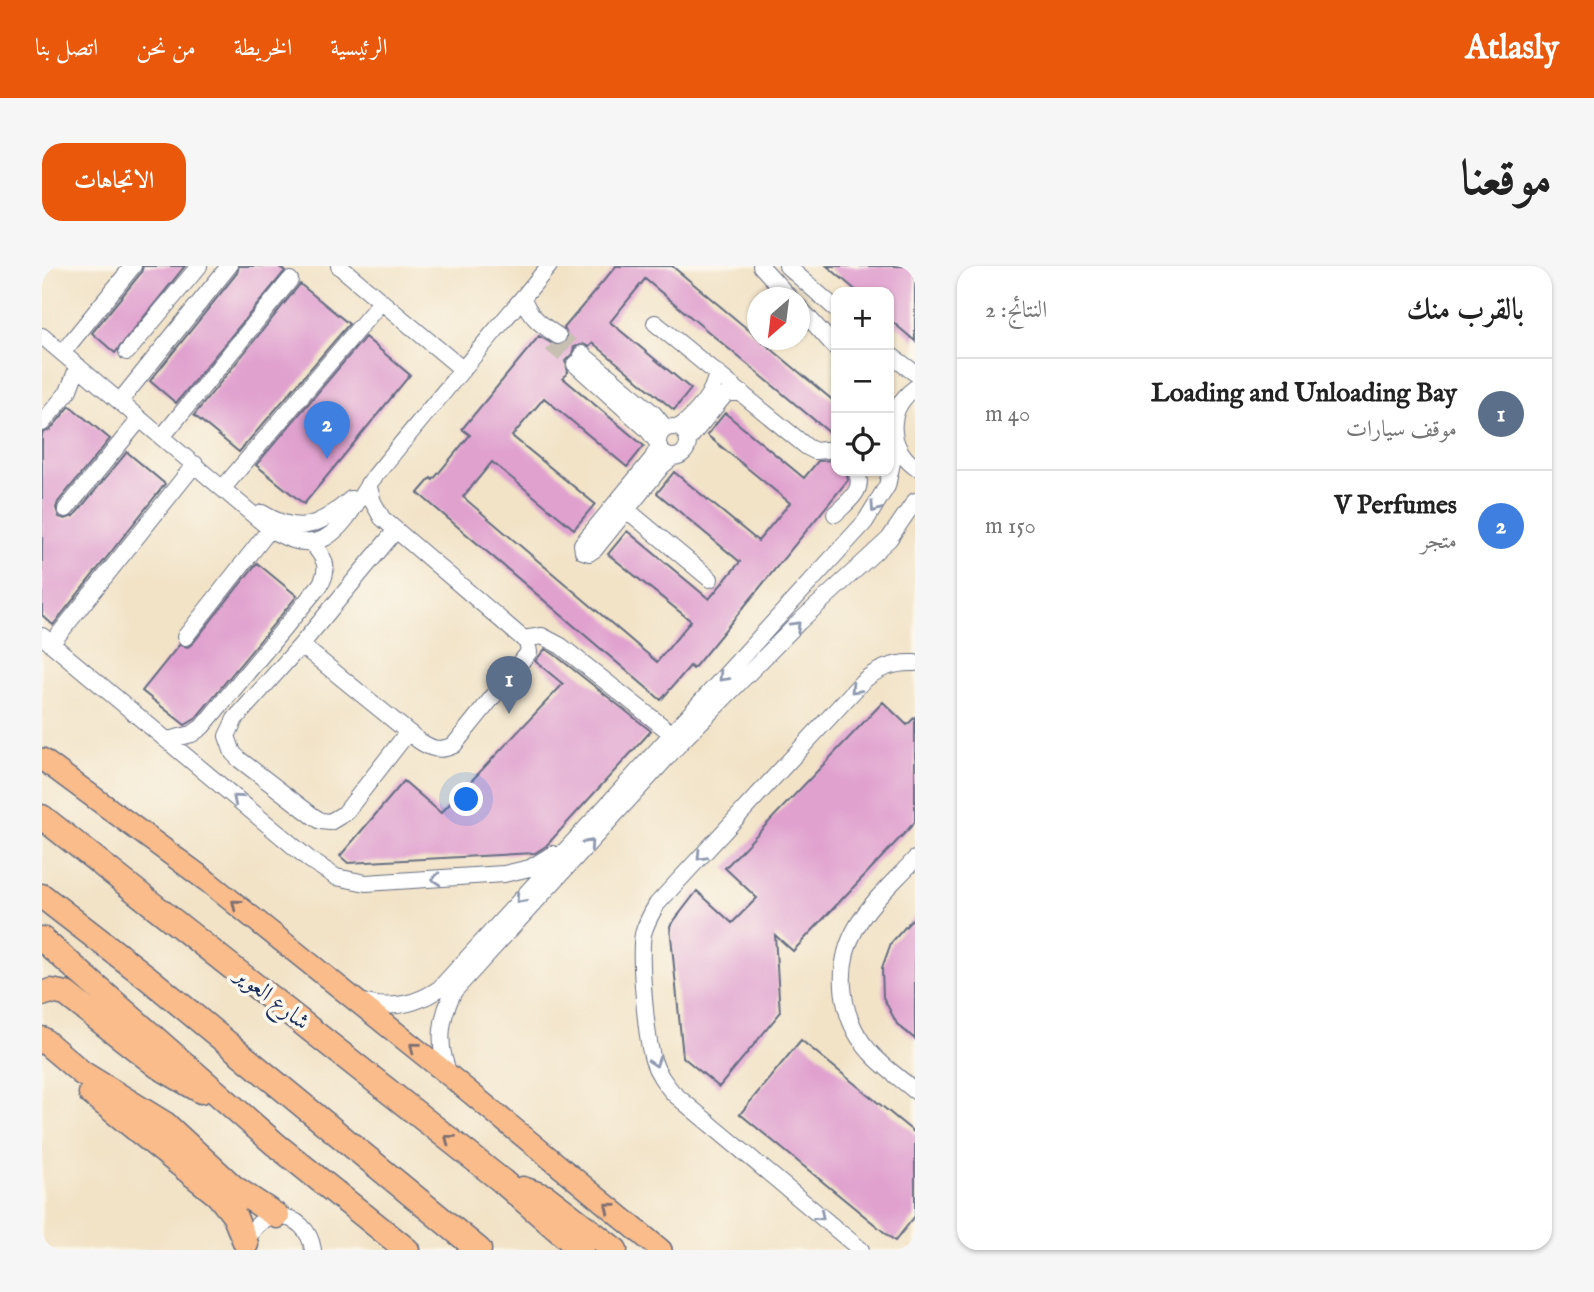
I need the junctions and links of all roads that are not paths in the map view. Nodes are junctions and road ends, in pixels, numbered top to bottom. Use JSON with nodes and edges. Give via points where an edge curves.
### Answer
{"nodes":[{"id":1,"x":133,"y":266,"type":"edge"},
{"id":2,"x":199,"y":266,"type":"edge"},
{"id":3,"x":229,"y":266,"type":"edge"},
{"id":4,"x":339,"y":266,"type":"edge"},
{"id":5,"x":549,"y":266,"type":"edge"},
{"id":6,"x":761,"y":266,"type":"edge"},
{"id":7,"x":787,"y":266,"type":"edge"},
{"id":8,"x":290,"y":280,"type":"dead end"},
{"id":9,"x":780,"y":287,"type":"edge"},
{"id":10,"x":523,"y":297,"type":"junction"},
{"id":11,"x":381,"y":302,"type":"junction"},
{"id":12,"x":831,"y":305,"type":"edge"},
{"id":13,"x":507,"y":317,"type":"junction"},
{"id":14,"x":810,"y":319,"type":"edge"},
{"id":15,"x":655,"y":323,"type":"dead end"},
{"id":16,"x":42,"y":336,"type":"edge"},
{"id":17,"x":831,"y":342,"type":"edge"},
{"id":18,"x":127,"y":352,"type":"dead end"},
{"id":19,"x":62,"y":353,"type":"junction"},
{"id":20,"x":894,"y":358,"type":"edge"},
{"id":21,"x":78,"y":366,"type":"junction"},
{"id":22,"x":462,"y":369,"type":"junction"},
{"id":23,"x":716,"y":372,"type":"junction"},
{"id":24,"x":915,"y":373,"type":"edge"},
{"id":25,"x":915,"y":388,"type":"edge"},
{"id":26,"x":742,"y":393,"type":"junction"},
{"id":27,"x":120,"y":401,"type":"junction"},
{"id":28,"x":894,"y":409,"type":"edge"},
{"id":29,"x":891,"y":413,"type":"edge"},
{"id":30,"x":140,"y":419,"type":"junction"},
{"id":31,"x":42,"y":423,"type":"edge"},
{"id":32,"x":678,"y":432,"type":"junction"},
{"id":33,"x":162,"y":437,"type":"junction"},
{"id":34,"x":659,"y":444,"type":"junction"},
{"id":35,"x":896,"y":444,"type":"junction"},
{"id":36,"x":831,"y":449,"type":"edge"},
{"id":37,"x":673,"y":457,"type":"junction"},
{"id":38,"x":195,"y":464,"type":"junction"},
{"id":39,"x":915,"y":467,"type":"edge"},
{"id":40,"x":858,"y":476,"type":"edge"},
{"id":41,"x":368,"y":484,"type":"junction"},
{"id":42,"x":225,"y":490,"type":"junction"},
{"id":43,"x":915,"y":501,"type":"edge"},
{"id":44,"x":66,"y":509,"type":"dead end"},
{"id":45,"x":626,"y":510,"type":"junction"},
{"id":46,"x":835,"y":514,"type":"dead end"},
{"id":47,"x":270,"y":530,"type":"junction"},
{"id":48,"x":396,"y":530,"type":"junction"},
{"id":49,"x":311,"y":542,"type":"junction"},
{"id":50,"x":710,"y":579,"type":"dead end"},
{"id":51,"x":185,"y":637,"type":"dead end"},
{"id":52,"x":523,"y":639,"type":"junction"},
{"id":53,"x":46,"y":640,"type":"edge"},
{"id":54,"x":301,"y":645,"type":"junction"},
{"id":55,"x":915,"y":663,"type":"edge"},
{"id":56,"x":408,"y":732,"type":"junction"},
{"id":57,"x":671,"y":733,"type":"junction"},
{"id":58,"x":168,"y":740,"type":"junction"},
{"id":59,"x":42,"y":759,"type":"edge"},
{"id":60,"x":42,"y":817,"type":"edge"},
{"id":61,"x":570,"y":843,"type":"junction"},
{"id":62,"x":915,"y":859,"type":"edge"},
{"id":63,"x":42,"y":896,"type":"edge"},
{"id":64,"x":42,"y":939,"type":"edge"},
{"id":65,"x":42,"y":994,"type":"edge"},
{"id":66,"x":356,"y":1000,"type":"junction"},
{"id":67,"x":42,"y":1039,"type":"edge"},
{"id":68,"x":42,"y":1052,"type":"edge"},
{"id":69,"x":450,"y":1076,"type":"junction"},
{"id":70,"x":915,"y":1091,"type":"edge"},
{"id":71,"x":228,"y":1102,"type":"junction"},
{"id":72,"x":502,"y":1181,"type":"junction"},
{"id":73,"x":277,"y":1216,"type":"junction"},
{"id":74,"x":246,"y":1247,"type":"edge"},
{"id":75,"x":315,"y":1247,"type":"edge"},
{"id":76,"x":407,"y":1250,"type":"edge"},
{"id":77,"x":479,"y":1250,"type":"edge"},
{"id":78,"x":582,"y":1250,"type":"edge"},
{"id":79,"x":615,"y":1250,"type":"edge"},
{"id":80,"x":661,"y":1250,"type":"edge"},
{"id":81,"x":861,"y":1250,"type":"edge"}],
"edges":[{"from":1,"to":19,"type":"street"},
{"from":2,"to":18,"type":"street"},
{"from":3,"to":27,"type":"street"},
{"from":4,"to":11,"type":"street"},
{"from":5,"to":10,"type":"street"},
{"from":6,"to":9,"type":"street"},
{"from":7,"to":12,"type":"street"},
{"from":8,"to":33,"type":"street"},
{"from":10,"to":13,"type":"street"},
{"from":10,"to":13,"type":"street","via":[[529,312],[554,340]]},
{"from":11,"to":22,"type":"street"},
{"from":11,"to":42,"type":"street"},
{"from":13,"to":22,"type":"street"},
{"from":14,"to":17,"type":"street"},
{"from":15,"to":23,"type":"street"},
{"from":16,"to":19,"type":"street"},
{"from":19,"to":21,"type":"street"},
{"from":20,"to":24,"type":"street"},
{"from":21,"to":27,"type":"street"},
{"from":21,"to":31,"type":"street","via":[[68,391]]},
{"from":22,"to":41,"type":"street"},
{"from":23,"to":26,"type":"street"},
{"from":23,"to":32,"type":"street","via":[[714,387]]},
{"from":25,"to":28,"type":"street"},
{"from":26,"to":32,"type":"street","via":[[724,396]]},
{"from":26,"to":36,"type":"street","via":[[811,449]]},
{"from":27,"to":30,"type":"street"},
{"from":29,"to":35,"type":"street"},
{"from":30,"to":33,"type":"street"},
{"from":30,"to":44,"type":"street"},
{"from":32,"to":34,"type":"street","via":[[659,437]]},
{"from":32,"to":34,"type":"street","via":[[579,359]]},
{"from":32,"to":37,"type":"street","via":[[685,452]]},
{"from":33,"to":38,"type":"street"},
{"from":34,"to":37,"type":"street","via":[[662,452]]},
{"from":34,"to":45,"type":"street","via":[[652,459],[582,544],[583,551],[593,552]]},
{"from":35,"to":39,"type":"street"},
{"from":35,"to":57,"type":"street","one_way":true,"via":[[887,486],[873,511]]},
{"from":37,"to":45,"type":"street"},
{"from":38,"to":42,"type":"street"},
{"from":38,"to":53,"type":"street"},
{"from":40,"to":46,"type":"street","via":[[859,489]]},
{"from":41,"to":42,"type":"street","via":[[333,515],[303,526],[271,519]]},
{"from":41,"to":48,"type":"street","via":[[382,518]]},
{"from":41,"to":49,"type":"street","via":[[338,527]]},
{"from":42,"to":47,"type":"street"},
{"from":69,"to":43,"type":"street","one_way":true,"via":[[440,1032],[454,991],[683,740],[889,539]]},
{"from":45,"to":50,"type":"street"},
{"from":47,"to":49,"type":"street","via":[[286,539]]},
{"from":47,"to":51,"type":"street"},
{"from":48,"to":52,"type":"street"},
{"from":48,"to":54,"type":"street"},
{"from":49,"to":58,"type":"street","via":[[326,564],[320,585],[202,727]]},
{"from":52,"to":56,"type":"street","via":[[529,652],[454,745],[435,750]]},
{"from":52,"to":57,"type":"street","via":[[542,636],[561,646]]},
{"from":53,"to":58,"type":"street"},
{"from":54,"to":56,"type":"street"},
{"from":54,"to":56,"type":"street","via":[[230,727],[229,745],[240,760],[313,816],[330,822],[345,813]]},
{"from":55,"to":81,"type":"street","one_way":true,"via":[[885,666],[862,682],[657,904],[642,947],[650,1043],[662,1078],[673,1093]]},
{"from":57,"to":61,"type":"street"},
{"from":61,"to":58,"type":"street","one_way":true,"via":[[530,868],[504,874],[351,882],[322,870]]},
{"from":66,"to":59,"type":"main road","one_way":true,"via":[[174,855]]},
{"from":72,"to":60,"type":"highway","name":"شارع العوير","one_way":true},
{"from":61,"to":66,"type":"street","one_way":true,"via":[[440,988],[398,1006]]},
{"from":62,"to":70,"type":"street","via":[[856,927],[847,947],[843,980],[847,1014],[857,1034],[870,1052]]},
{"from":63,"to":77,"type":"highway"},
{"from":64,"to":71,"type":"highway"},
{"from":65,"to":71,"type":"highway","via":[[66,994],[166,1071]]},
{"from":69,"to":66,"type":"main road","one_way":true},
{"from":67,"to":73,"type":"highway","via":[[82,1073],[165,1124],[233,1187]]},
{"from":68,"to":74,"type":"highway","via":[[218,1195],[234,1215]]},
{"from":80,"to":69,"type":"main road","one_way":true},
{"from":71,"to":76,"type":"highway"},
{"from":72,"to":78,"type":"highway","name":"شارع العوير"},
{"from":72,"to":79,"type":"highway","via":[[546,1197]]},
{"from":73,"to":74,"type":"street","via":[[254,1228]]},
{"from":73,"to":75,"type":"street","via":[[302,1225]]}]}
